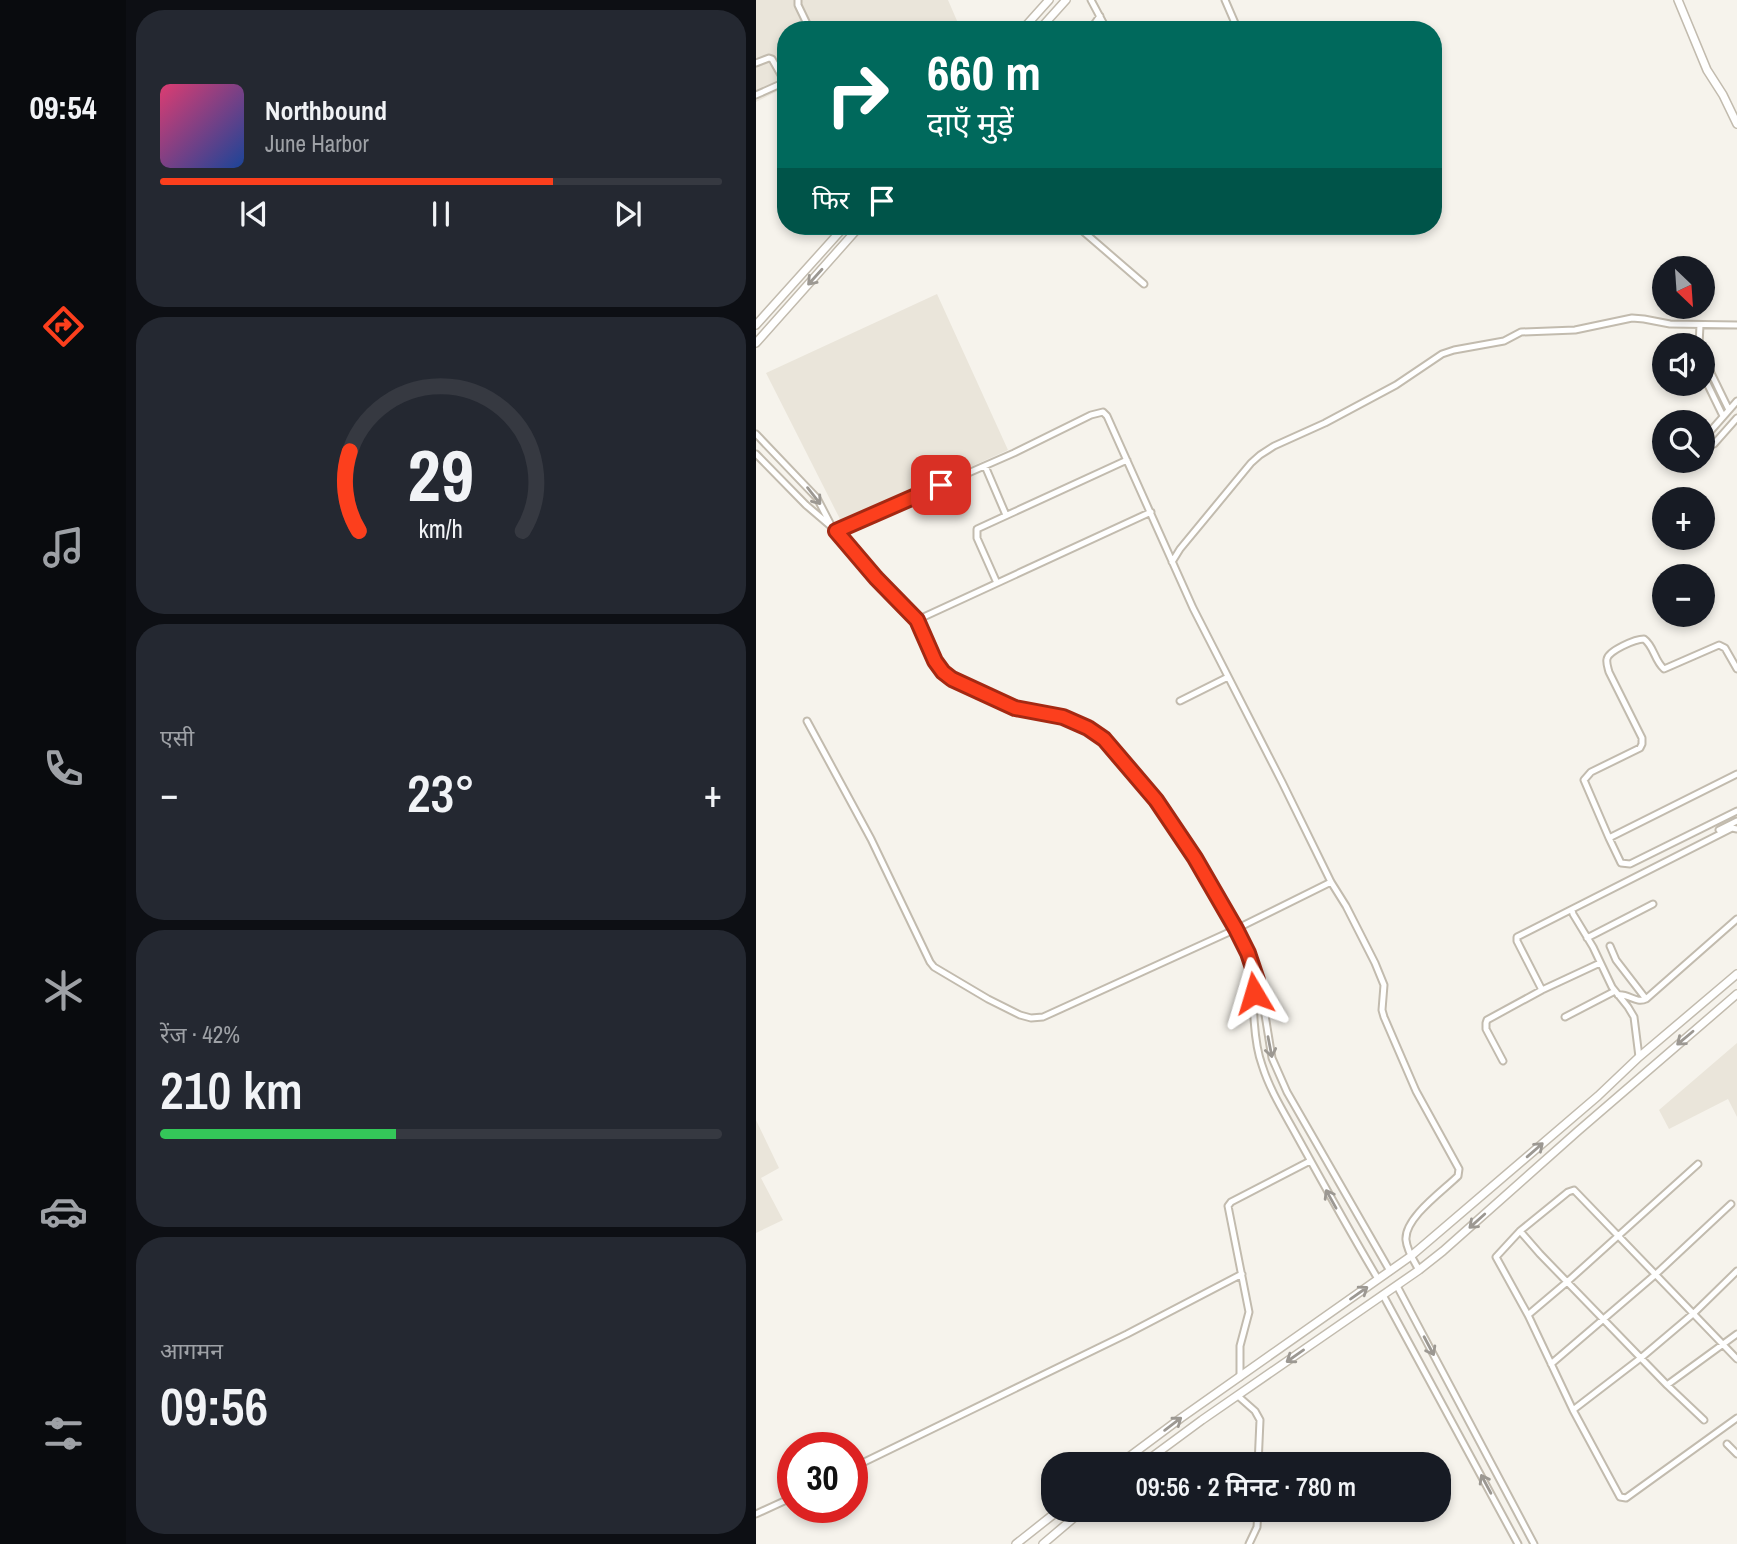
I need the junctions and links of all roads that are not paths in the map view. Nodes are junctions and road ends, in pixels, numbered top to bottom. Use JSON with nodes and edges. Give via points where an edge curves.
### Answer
{"nodes":[{"id":1,"x":798,"y":0,"type":"edge"},
{"id":2,"x":1049,"y":0,"type":"edge"},
{"id":3,"x":1066,"y":0,"type":"edge"},
{"id":4,"x":1091,"y":0,"type":"edge"},
{"id":5,"x":1225,"y":0,"type":"edge"},
{"id":6,"x":1678,"y":0,"type":"edge"},
{"id":7,"x":1100,"y":16,"type":"junction"},
{"id":8,"x":806,"y":21,"type":"edge"},
{"id":9,"x":1030,"y":21,"type":"edge"},
{"id":10,"x":1047,"y":21,"type":"edge"},
{"id":11,"x":1096,"y":21,"type":"edge"},
{"id":12,"x":1102,"y":21,"type":"edge"},
{"id":13,"x":1234,"y":21,"type":"edge"},
{"id":14,"x":756,"y":63,"type":"edge"},
{"id":15,"x":777,"y":67,"type":"edge"},
{"id":16,"x":777,"y":85,"type":"edge"},
{"id":17,"x":756,"y":95,"type":"edge"},
{"id":18,"x":1737,"y":124,"type":"edge"},
{"id":19,"x":837,"y":235,"type":"edge"},
{"id":20,"x":852,"y":235,"type":"edge"},
{"id":21,"x":1087,"y":235,"type":"edge"},
{"id":22,"x":1144,"y":284,"type":"dead end"},
{"id":23,"x":756,"y":325,"type":"edge"},
{"id":24,"x":1700,"y":325,"type":"junction"},
{"id":25,"x":1737,"y":325,"type":"edge"},
{"id":26,"x":1700,"y":333,"type":"edge"},
{"id":27,"x":756,"y":343,"type":"edge"},
{"id":28,"x":1715,"y":381,"type":"edge"},
{"id":29,"x":1713,"y":396,"type":"edge"},
{"id":30,"x":1736,"y":404,"type":"edge"},
{"id":31,"x":1729,"y":410,"type":"junction"},
{"id":32,"x":1723,"y":416,"type":"junction"},
{"id":33,"x":1737,"y":418,"type":"edge"},
{"id":34,"x":1715,"y":426,"type":"edge"},
{"id":35,"x":756,"y":433,"type":"edge"},
{"id":36,"x":765,"y":443,"type":"junction"},
{"id":37,"x":1715,"y":443,"type":"edge"},
{"id":38,"x":756,"y":454,"type":"edge"},
{"id":39,"x":1127,"y":460,"type":"junction"},
{"id":40,"x":985,"y":466,"type":"junction"},
{"id":41,"x":795,"y":475,"type":"junction"},
{"id":42,"x":785,"y":484,"type":"junction"},
{"id":43,"x":1151,"y":512,"type":"junction"},
{"id":44,"x":1006,"y":515,"type":"junction"},
{"id":45,"x":834,"y":530,"type":"junction"},
{"id":46,"x":1172,"y":562,"type":"junction"},
{"id":47,"x":996,"y":583,"type":"junction"},
{"id":48,"x":917,"y":620,"type":"junction"},
{"id":49,"x":1737,"y":669,"type":"edge"},
{"id":50,"x":1228,"y":677,"type":"junction"},
{"id":51,"x":1180,"y":701,"type":"dead end"},
{"id":52,"x":807,"y":721,"type":"dead end"},
{"id":53,"x":1737,"y":775,"type":"edge"},
{"id":54,"x":1737,"y":811,"type":"edge"},
{"id":55,"x":1737,"y":821,"type":"edge"},
{"id":56,"x":1737,"y":829,"type":"edge"},
{"id":57,"x":1720,"y":830,"type":"dead end"},
{"id":58,"x":1608,"y":838,"type":"junction"},
{"id":59,"x":1331,"y":882,"type":"junction"},
{"id":60,"x":1653,"y":904,"type":"dead end"},
{"id":61,"x":1572,"y":909,"type":"junction"},
{"id":62,"x":1737,"y":919,"type":"edge"},
{"id":63,"x":1236,"y":929,"type":"junction"},
{"id":64,"x":1587,"y":938,"type":"junction"},
{"id":65,"x":1610,"y":946,"type":"dead end"},
{"id":66,"x":1601,"y":963,"type":"junction"},
{"id":67,"x":1737,"y":974,"type":"edge"},
{"id":68,"x":1257,"y":980,"type":"junction"},
{"id":69,"x":1542,"y":990,"type":"junction"},
{"id":70,"x":1616,"y":993,"type":"junction"},
{"id":71,"x":1737,"y":994,"type":"edge"},
{"id":72,"x":1646,"y":999,"type":"junction"},
{"id":73,"x":1565,"y":1017,"type":"dead end"},
{"id":74,"x":1639,"y":1057,"type":"junction"},
{"id":75,"x":1503,"y":1061,"type":"dead end"},
{"id":76,"x":1310,"y":1161,"type":"junction"},
{"id":77,"x":1698,"y":1164,"type":"dead end"},
{"id":78,"x":1731,"y":1204,"type":"dead end"},
{"id":79,"x":1520,"y":1231,"type":"junction"},
{"id":80,"x":1618,"y":1235,"type":"junction"},
{"id":81,"x":1411,"y":1256,"type":"junction"},
{"id":82,"x":1419,"y":1270,"type":"junction"},
{"id":83,"x":1390,"y":1271,"type":"junction"},
{"id":84,"x":1737,"y":1271,"type":"edge"},
{"id":85,"x":1242,"y":1274,"type":"junction"},
{"id":86,"x":1656,"y":1274,"type":"junction"},
{"id":87,"x":1378,"y":1279,"type":"junction"},
{"id":88,"x":1567,"y":1282,"type":"junction"},
{"id":89,"x":1397,"y":1286,"type":"junction"},
{"id":90,"x":1382,"y":1295,"type":"junction"},
{"id":91,"x":1694,"y":1313,"type":"junction"},
{"id":92,"x":1528,"y":1315,"type":"junction"},
{"id":93,"x":1603,"y":1318,"type":"junction"},
{"id":94,"x":1737,"y":1334,"type":"edge"},
{"id":95,"x":1723,"y":1344,"type":"junction"},
{"id":96,"x":1642,"y":1357,"type":"junction"},
{"id":97,"x":1737,"y":1359,"type":"edge"},
{"id":98,"x":1551,"y":1364,"type":"junction"},
{"id":99,"x":1240,"y":1377,"type":"junction"},
{"id":100,"x":1667,"y":1385,"type":"junction"},
{"id":101,"x":1238,"y":1396,"type":"junction"},
{"id":102,"x":1573,"y":1410,"type":"junction"},
{"id":103,"x":1737,"y":1418,"type":"edge"},
{"id":104,"x":1704,"y":1420,"type":"dead end"},
{"id":105,"x":1727,"y":1444,"type":"dead end"},
{"id":106,"x":1135,"y":1452,"type":"edge"},
{"id":107,"x":1159,"y":1452,"type":"edge"},
{"id":108,"x":1258,"y":1452,"type":"edge"},
{"id":109,"x":1737,"y":1454,"type":"edge"},
{"id":110,"x":868,"y":1460,"type":"edge"},
{"id":111,"x":777,"y":1504,"type":"edge"},
{"id":112,"x":756,"y":1514,"type":"edge"},
{"id":113,"x":1044,"y":1522,"type":"edge"},
{"id":114,"x":1067,"y":1522,"type":"edge"},
{"id":115,"x":1257,"y":1522,"type":"edge"},
{"id":116,"x":1016,"y":1544,"type":"edge"},
{"id":117,"x":1043,"y":1544,"type":"edge"},
{"id":118,"x":1249,"y":1544,"type":"edge"},
{"id":119,"x":1518,"y":1544,"type":"edge"},
{"id":120,"x":1534,"y":1544,"type":"edge"}],
"edges":[{"from":1,"to":8,"type":"street"},
{"from":2,"to":9,"type":"street"},
{"from":3,"to":10,"type":"street"},
{"from":4,"to":7,"type":"street"},
{"from":5,"to":13,"type":"street"},
{"from":6,"to":18,"type":"street","via":[[1707,70]]},
{"from":7,"to":11,"type":"street"},
{"from":7,"to":12,"type":"street"},
{"from":14,"to":15,"type":"street","via":[[769,58]]},
{"from":16,"to":17,"type":"street"},
{"from":19,"to":23,"type":"street"},
{"from":20,"to":27,"type":"street","one_way":true},
{"from":21,"to":22,"type":"street"},
{"from":24,"to":25,"type":"street"},
{"from":24,"to":26,"type":"street"},
{"from":24,"to":46,"type":"street","via":[[1632,318],[1575,330],[1521,332],[1504,341],[1443,354],[1396,385],[1260,455]]},
{"from":28,"to":31,"type":"street"},
{"from":29,"to":32,"type":"street"},
{"from":30,"to":31,"type":"street"},
{"from":31,"to":32,"type":"street"},
{"from":32,"to":34,"type":"street"},
{"from":33,"to":37,"type":"street"},
{"from":35,"to":36,"type":"street"},
{"from":36,"to":38,"type":"street"},
{"from":36,"to":41,"type":"street"},
{"from":38,"to":42,"type":"street"},
{"from":39,"to":40,"type":"street","via":[[1103,412]]},
{"from":39,"to":43,"type":"street"},
{"from":39,"to":44,"type":"street"},
{"from":40,"to":44,"type":"street"},
{"from":40,"to":45,"type":"street"},
{"from":41,"to":42,"type":"street"},
{"from":41,"to":45,"type":"street","one_way":true,"via":[[817,498]]},
{"from":42,"to":45,"type":"street"},
{"from":43,"to":46,"type":"street"},
{"from":43,"to":47,"type":"street"},
{"from":44,"to":47,"type":"street","via":[[976,533]]},
{"from":45,"to":48,"type":"street"},
{"from":46,"to":50,"type":"street"},
{"from":47,"to":48,"type":"street"},
{"from":48,"to":63,"type":"street","via":[[935,661],[952,679],[1015,708],[1063,717],[1104,739],[1156,800]]},
{"from":49,"to":58,"type":"street","via":[[1719,645],[1664,669],[1644,639],[1608,655],[1609,672],[1642,738],[1640,748],[1584,780]]},
{"from":50,"to":51,"type":"street"},
{"from":50,"to":59,"type":"street"},
{"from":52,"to":63,"type":"street","via":[[930,962],[1020,1015],[1043,1017]]},
{"from":53,"to":58,"type":"street"},
{"from":54,"to":58,"type":"street","via":[[1630,864],[1621,863]]},
{"from":55,"to":57,"type":"street"},
{"from":56,"to":61,"type":"street"},
{"from":59,"to":63,"type":"street"},
{"from":59,"to":81,"type":"street","via":[[1381,975],[1384,1017],[1416,1091],[1458,1169],[1458,1176],[1409,1225],[1406,1239]]},
{"from":60,"to":64,"type":"street"},
{"from":61,"to":64,"type":"street"},
{"from":61,"to":69,"type":"street","via":[[1516,938]]},
{"from":62,"to":72,"type":"street"},
{"from":63,"to":68,"type":"street"},
{"from":64,"to":66,"type":"street"},
{"from":65,"to":72,"type":"street"},
{"from":66,"to":69,"type":"street"},
{"from":66,"to":70,"type":"street"},
{"from":67,"to":74,"type":"street"},
{"from":68,"to":76,"type":"street","via":[[1255,1020],[1262,1066]]},
{"from":68,"to":83,"type":"street","one_way":true,"via":[[1276,1070]]},
{"from":69,"to":75,"type":"street","via":[[1487,1020],[1486,1029]]},
{"from":70,"to":72,"type":"street"},
{"from":70,"to":73,"type":"street"},
{"from":70,"to":74,"type":"street","via":[[1634,1017]]},
{"from":71,"to":82,"type":"street","one_way":true},
{"from":81,"to":74,"type":"street","one_way":true},
{"from":76,"to":85,"type":"street","via":[[1228,1204]]},
{"from":87,"to":76,"type":"street","one_way":true},
{"from":77,"to":80,"type":"street"},
{"from":78,"to":86,"type":"street"},
{"from":79,"to":80,"type":"street","via":[[1574,1190]]},
{"from":79,"to":88,"type":"street"},
{"from":79,"to":92,"type":"street","via":[[1496,1257]]},
{"from":80,"to":86,"type":"street"},
{"from":80,"to":88,"type":"street"},
{"from":81,"to":82,"type":"street"},
{"from":81,"to":83,"type":"street"},
{"from":82,"to":89,"type":"street"},
{"from":83,"to":87,"type":"street"},
{"from":84,"to":91,"type":"street"},
{"from":85,"to":99,"type":"street","via":[[1249,1317],[1241,1336]]},
{"from":85,"to":110,"type":"street"},
{"from":86,"to":91,"type":"street"},
{"from":86,"to":93,"type":"street"},
{"from":99,"to":87,"type":"street","one_way":true},
{"from":88,"to":92,"type":"street"},
{"from":88,"to":93,"type":"street"},
{"from":89,"to":90,"type":"street"},
{"from":89,"to":120,"type":"street","one_way":true},
{"from":90,"to":101,"type":"street","one_way":true},
{"from":119,"to":90,"type":"street","one_way":true},
{"from":91,"to":95,"type":"street"},
{"from":91,"to":96,"type":"street"},
{"from":92,"to":98,"type":"street"},
{"from":93,"to":96,"type":"street"},
{"from":93,"to":98,"type":"street"},
{"from":94,"to":95,"type":"street"},
{"from":95,"to":97,"type":"street"},
{"from":95,"to":100,"type":"street"},
{"from":96,"to":100,"type":"street"},
{"from":96,"to":102,"type":"street"},
{"from":98,"to":102,"type":"street"},
{"from":106,"to":99,"type":"street","one_way":true},
{"from":100,"to":104,"type":"street"},
{"from":101,"to":107,"type":"street"},
{"from":101,"to":108,"type":"street","via":[[1258,1415]]},
{"from":102,"to":103,"type":"street","via":[[1622,1499]]},
{"from":105,"to":109,"type":"street"},
{"from":111,"to":112,"type":"street"},
{"from":113,"to":116,"type":"street"},
{"from":114,"to":117,"type":"street"},
{"from":115,"to":118,"type":"street"}]}
